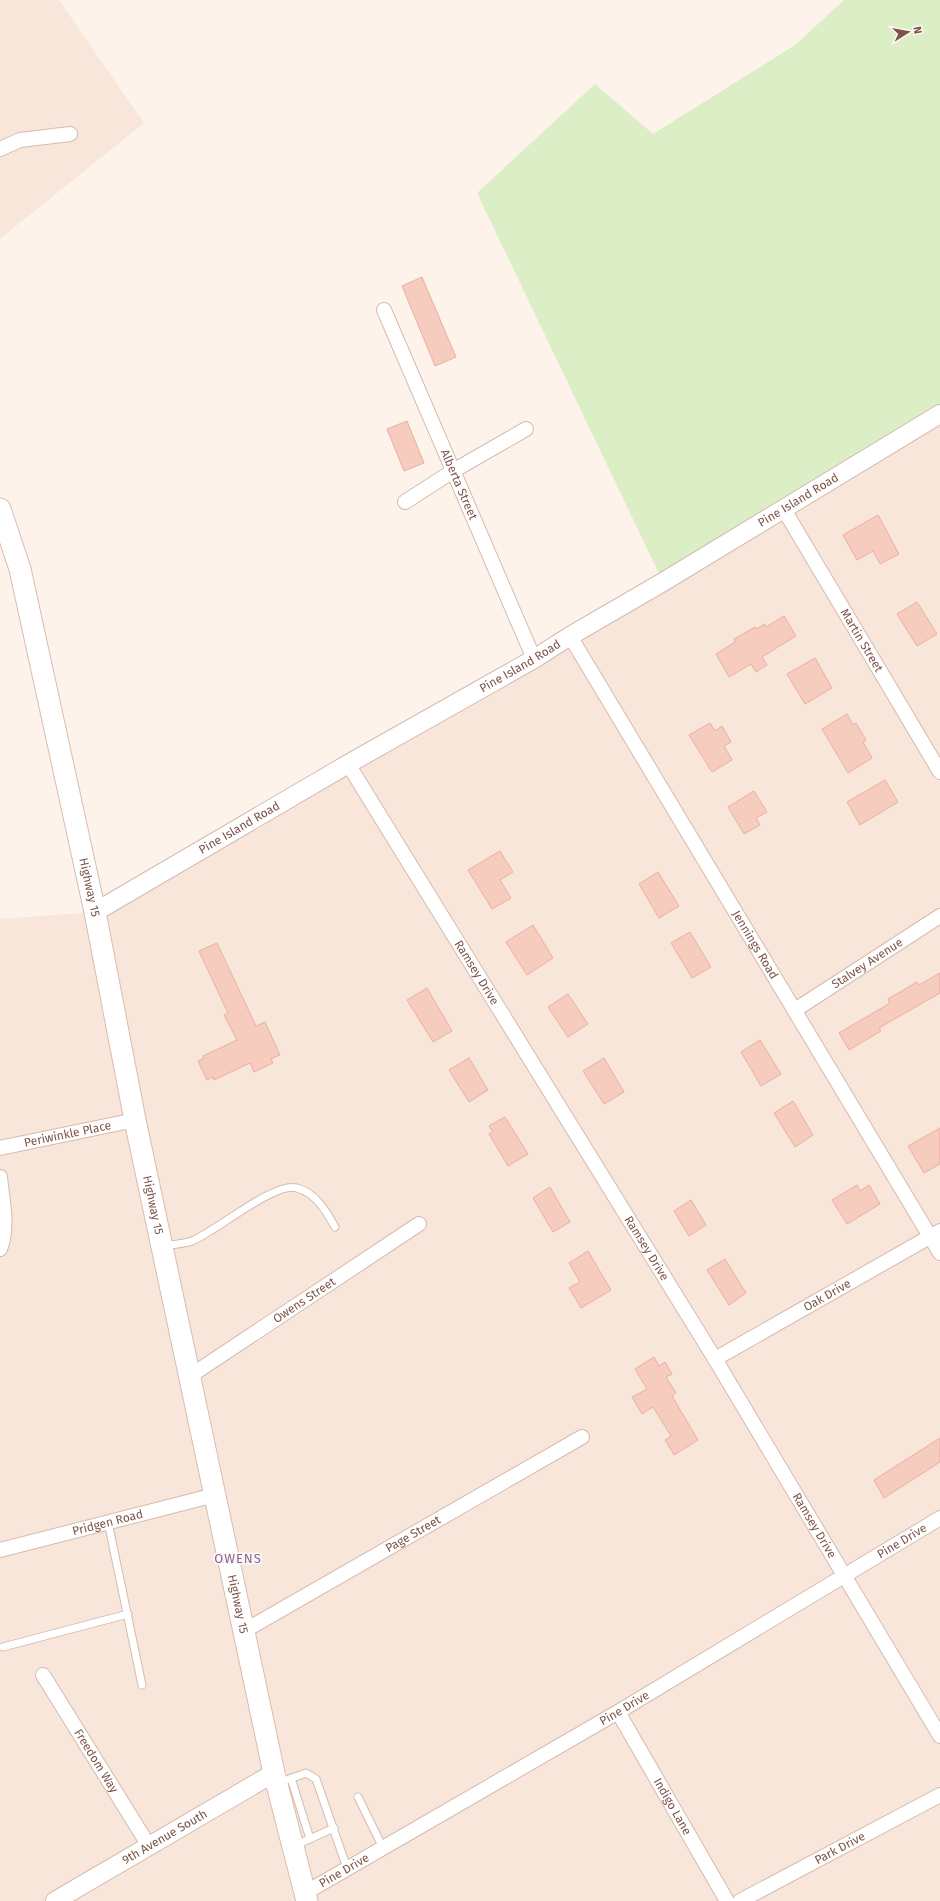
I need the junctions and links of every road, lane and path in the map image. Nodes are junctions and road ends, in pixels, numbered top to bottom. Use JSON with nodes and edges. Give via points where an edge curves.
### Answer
{"nodes":[{"id":1,"x":70,"y":134,"type":"dead end"},
{"id":2,"x":0,"y":149,"type":"edge"},
{"id":3,"x":384,"y":310,"type":"dead end"},
{"id":4,"x":940,"y":414,"type":"edge"},
{"id":5,"x":526,"y":429,"type":"dead end"},
{"id":6,"x":453,"y":471,"type":"junction"},
{"id":7,"x":405,"y":502,"type":"dead end"},
{"id":8,"x":783,"y":508,"type":"junction"},
{"id":9,"x":0,"y":509,"type":"edge"},
{"id":10,"x":570,"y":636,"type":"junction"},
{"id":11,"x":534,"y":659,"type":"junction"},
{"id":12,"x":348,"y":764,"type":"junction"},
{"id":13,"x":940,"y":772,"type":"edge"},
{"id":14,"x":95,"y":912,"type":"junction"},
{"id":15,"x":940,"y":916,"type":"edge"},
{"id":16,"x":794,"y":1010,"type":"junction"},
{"id":17,"x":135,"y":1120,"type":"junction"},
{"id":18,"x":0,"y":1148,"type":"edge"},
{"id":19,"x":0,"y":1177,"type":"edge"},
{"id":20,"x":419,"y":1224,"type":"dead end"},
{"id":21,"x":335,"y":1227,"type":"dead end"},
{"id":22,"x":935,"y":1234,"type":"edge"},
{"id":23,"x":162,"y":1246,"type":"junction"},
{"id":24,"x":0,"y":1249,"type":"edge"},
{"id":25,"x":940,"y":1253,"type":"edge"},
{"id":26,"x":715,"y":1359,"type":"junction"},
{"id":27,"x":190,"y":1376,"type":"junction"},
{"id":28,"x":582,"y":1437,"type":"dead end"},
{"id":29,"x":215,"y":1494,"type":"junction"},
{"id":30,"x":940,"y":1518,"type":"edge"},
{"id":31,"x":108,"y":1522,"type":"junction"},
{"id":32,"x":0,"y":1550,"type":"edge"},
{"id":33,"x":845,"y":1576,"type":"junction"},
{"id":34,"x":128,"y":1614,"type":"junction"},
{"id":35,"x":244,"y":1631,"type":"junction"},
{"id":36,"x":3,"y":1647,"type":"dead end"},
{"id":37,"x":43,"y":1675,"type":"dead end"},
{"id":38,"x":142,"y":1685,"type":"dead end"},
{"id":39,"x":618,"y":1712,"type":"junction"},
{"id":40,"x":940,"y":1736,"type":"edge"},
{"id":41,"x":280,"y":1778,"type":"junction"},
{"id":42,"x":940,"y":1795,"type":"edge"},
{"id":43,"x":358,"y":1797,"type":"dead end"},
{"id":44,"x":334,"y":1828,"type":"junction"},
{"id":45,"x":301,"y":1843,"type":"junction"},
{"id":46,"x":149,"y":1846,"type":"junction"},
{"id":47,"x":383,"y":1848,"type":"junction"},
{"id":48,"x":348,"y":1868,"type":"junction"},
{"id":49,"x":306,"y":1897,"type":"edge"},
{"id":50,"x":55,"y":1901,"type":"edge"},
{"id":51,"x":727,"y":1901,"type":"edge"},
{"id":52,"x":740,"y":1901,"type":"edge"}],
"edges":[{"from":1,"to":2,"type":"street","via":[[20,140]]},
{"from":3,"to":6,"type":"street","name":"Alberta Street"},
{"from":4,"to":8,"type":"street","name":"Pine Island Road"},
{"from":5,"to":6,"type":"street"},
{"from":6,"to":7,"type":"street"},
{"from":6,"to":11,"type":"street","name":"Alberta Street"},
{"from":8,"to":10,"type":"street","name":"Pine Island Road"},
{"from":8,"to":13,"type":"street","name":"Martin Street"},
{"from":9,"to":14,"type":"main road","name":"Highway 15","via":[[20,569]]},
{"from":10,"to":11,"type":"street","name":"Pine Island Road"},
{"from":10,"to":16,"type":"street","name":"Jennings Road"},
{"from":11,"to":12,"type":"street","name":"Pine Island Road"},
{"from":12,"to":14,"type":"street","name":"Pine Island Road"},
{"from":12,"to":26,"type":"street","name":"Ramsey Drive"},
{"from":14,"to":17,"type":"main road","name":"Highway 15"},
{"from":15,"to":16,"type":"street","name":"Stalvey Avenue"},
{"from":16,"to":22,"type":"street","name":"Jennings Road"},
{"from":17,"to":18,"type":"street","name":"Periwinkle Place"},
{"from":17,"to":23,"type":"main road","name":"Highway 15"},
{"from":19,"to":24,"type":"street","via":[[4,1213],[3,1241]]},
{"from":20,"to":27,"type":"street","name":"Owens Street"},
{"from":21,"to":23,"type":"lane","via":[[322,1206],[311,1195],[296,1187],[275,1192],[191,1241]]},
{"from":22,"to":25,"type":"street","name":"Jennings Road"},
{"from":22,"to":26,"type":"street","name":"Oak Drive"},
{"from":23,"to":27,"type":"main road","name":"Highway 15"},
{"from":26,"to":33,"type":"street","name":"Ramsey Drive"},
{"from":27,"to":29,"type":"main road","name":"Highway 15"},
{"from":28,"to":35,"type":"street","name":"Page Street"},
{"from":29,"to":31,"type":"street","name":"Pridgen Road"},
{"from":29,"to":35,"type":"main road","name":"Highway 15"},
{"from":30,"to":33,"type":"street","name":"Pine Drive"},
{"from":31,"to":32,"type":"street","name":"Pridgen Road"},
{"from":31,"to":34,"type":"lane"},
{"from":33,"to":39,"type":"street","name":"Pine Drive"},
{"from":33,"to":40,"type":"street","name":"Ramsey Drive"},
{"from":34,"to":36,"type":"lane"},
{"from":34,"to":38,"type":"lane"},
{"from":35,"to":41,"type":"main road","name":"Highway 15"},
{"from":37,"to":46,"type":"street","name":"Freedom Way"},
{"from":39,"to":47,"type":"street","name":"Pine Drive"},
{"from":39,"to":51,"type":"street","name":"Indigo Lane"},
{"from":41,"to":44,"type":"lane","via":[[306,1773],[316,1779]]},
{"from":41,"to":45,"type":"main road","name":"Highway 15"},
{"from":41,"to":46,"type":"street","name":"9th Avenue South"},
{"from":42,"to":52,"type":"street","name":"Park Drive"},
{"from":43,"to":47,"type":"lane"},
{"from":44,"to":45,"type":"lane"},
{"from":44,"to":48,"type":"lane"},
{"from":45,"to":49,"type":"main road","name":"Highway 15"},
{"from":46,"to":50,"type":"street","name":"9th Avenue South"},
{"from":47,"to":48,"type":"street","name":"Pine Drive"},
{"from":48,"to":49,"type":"street","name":"Pine Drive"}]}
